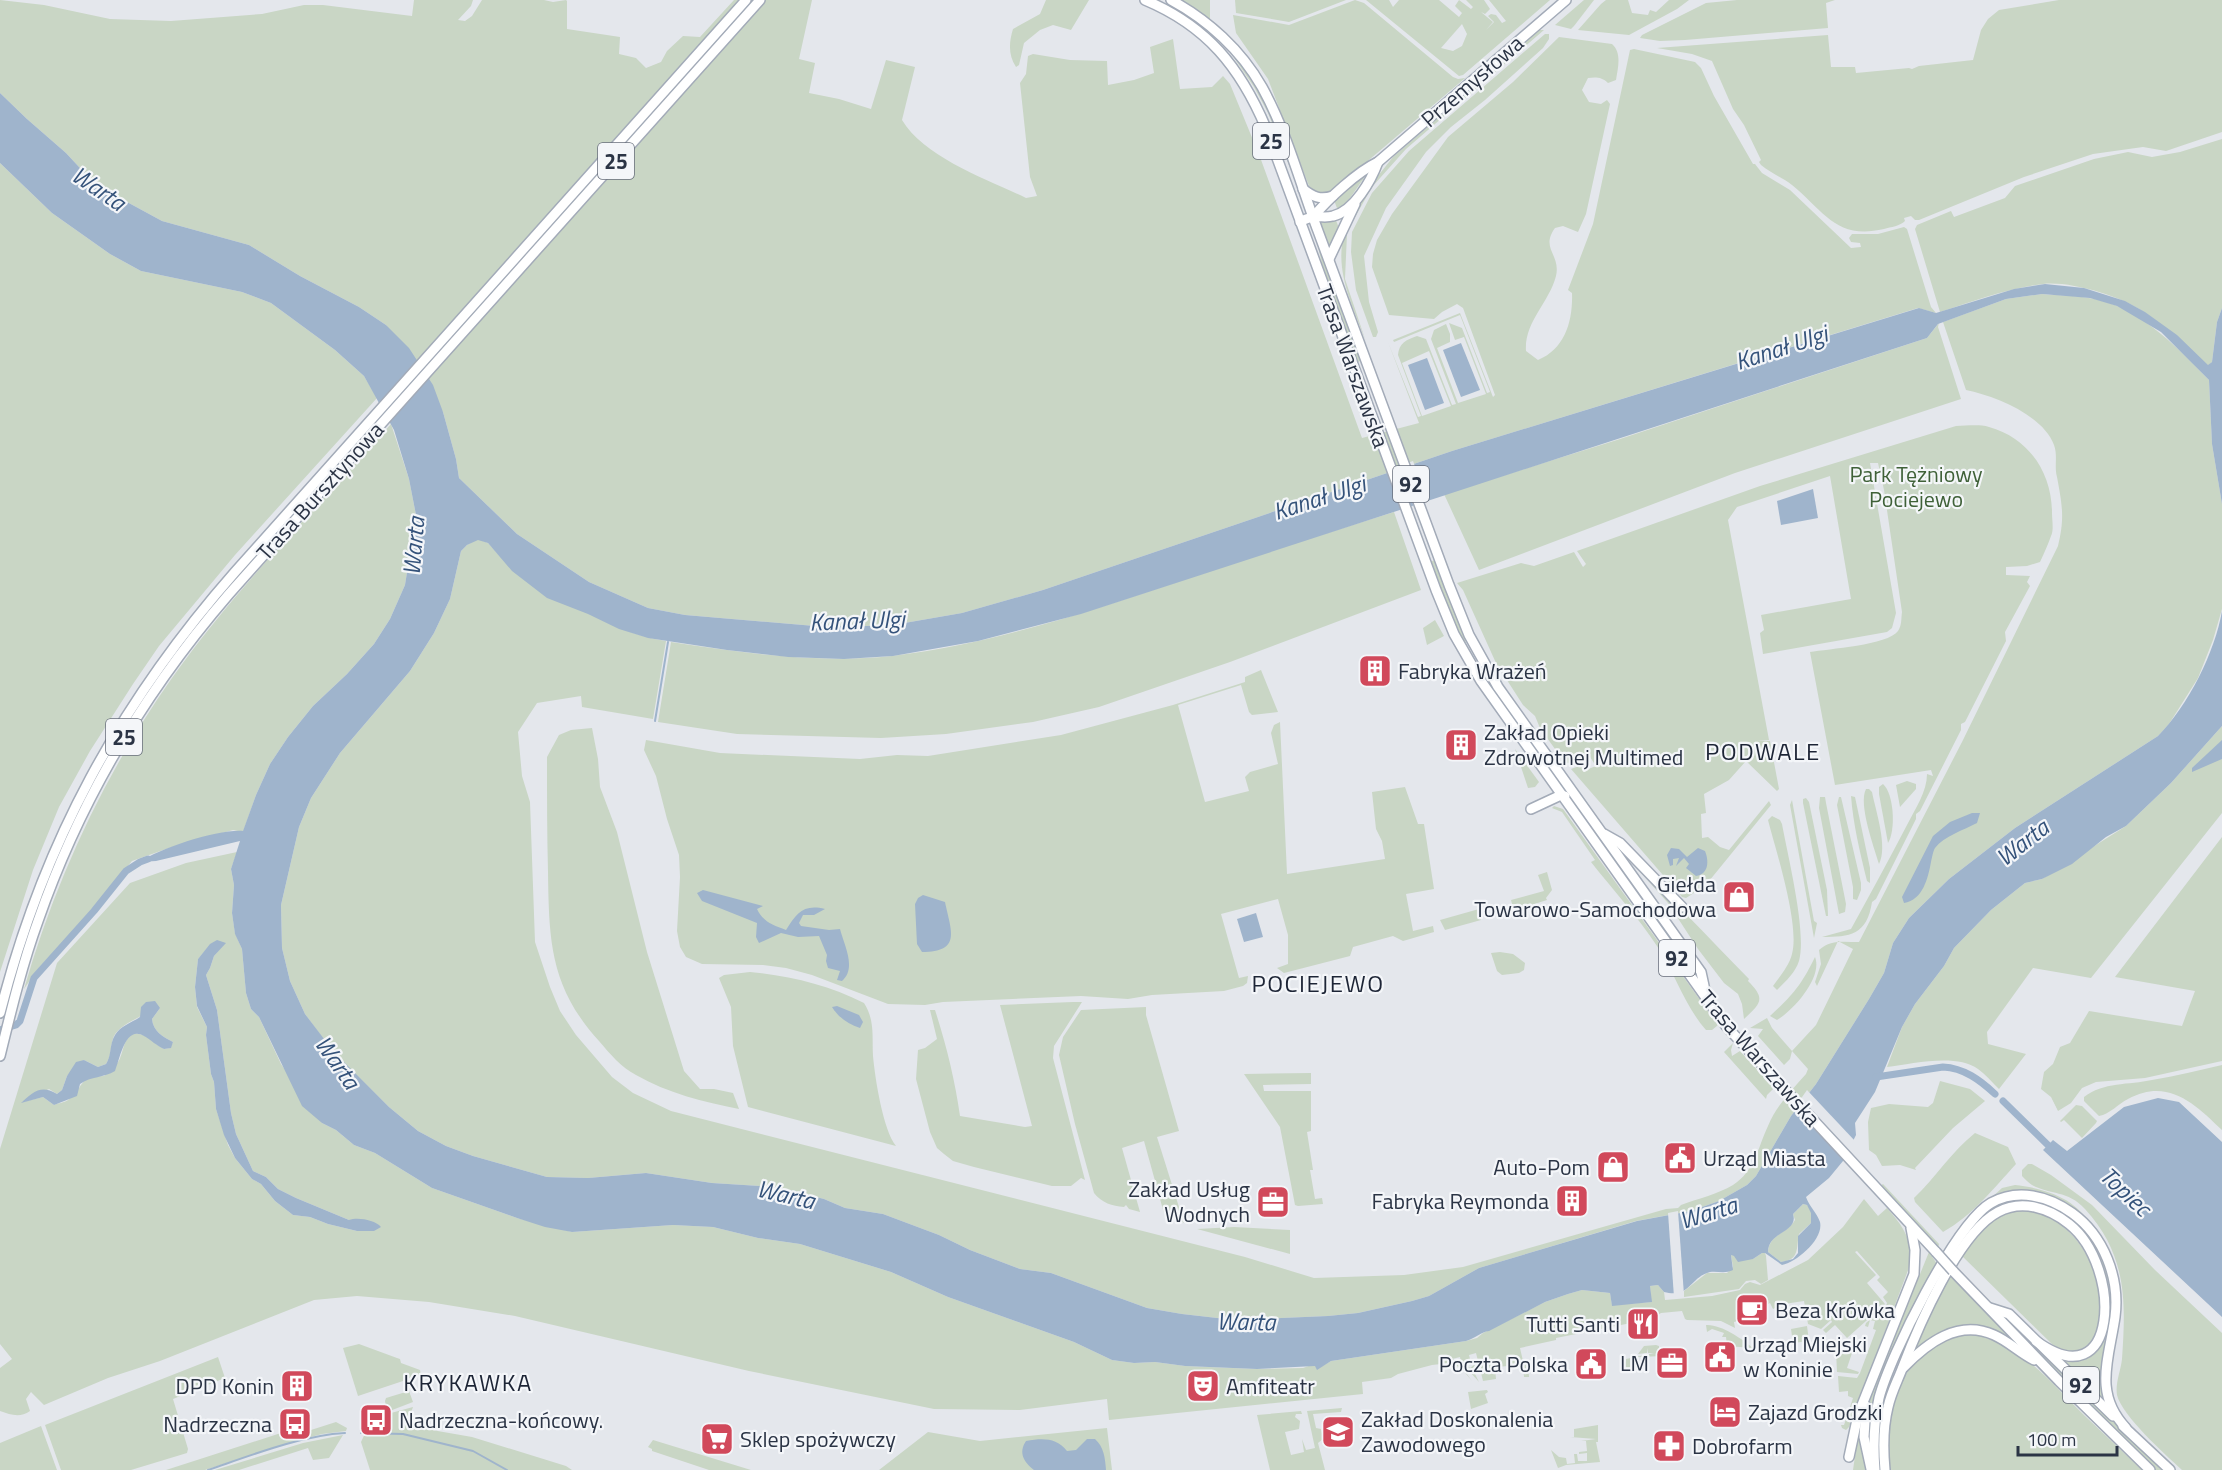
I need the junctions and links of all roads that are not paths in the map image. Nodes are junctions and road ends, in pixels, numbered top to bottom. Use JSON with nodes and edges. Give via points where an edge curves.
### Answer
{"nodes":[{"id":1,"x":746,"y":0,"type":"edge"},
{"id":2,"x":760,"y":0,"type":"edge"},
{"id":3,"x":1144,"y":0,"type":"edge"},
{"id":4,"x":1171,"y":0,"type":"edge"},
{"id":5,"x":1566,"y":0,"type":"edge"},
{"id":6,"x":1378,"y":162,"type":"junction"},
{"id":7,"x":1303,"y":189,"type":"junction"},
{"id":8,"x":1335,"y":195,"type":"junction"},
{"id":9,"x":1357,"y":197,"type":"junction"},
{"id":10,"x":1313,"y":217,"type":"junction"},
{"id":11,"x":1300,"y":222,"type":"junction"},
{"id":12,"x":1329,"y":259,"type":"junction"},
{"id":13,"x":1561,"y":795,"type":"junction"},
{"id":14,"x":1576,"y":799,"type":"junction"},
{"id":15,"x":1531,"y":809,"type":"dead end"},
{"id":16,"x":1601,"y":832,"type":"junction"},
{"id":17,"x":1683,"y":907,"type":"dead end"},
{"id":18,"x":1707,"y":1000,"type":"junction"},
{"id":19,"x":0,"y":1013,"type":"edge"},
{"id":20,"x":0,"y":1056,"type":"edge"},
{"id":21,"x":1908,"y":1223,"type":"junction"},
{"id":22,"x":1988,"y":1307,"type":"junction"},
{"id":23,"x":2036,"y":1341,"type":"junction"},
{"id":24,"x":2044,"y":1365,"type":"junction"},
{"id":25,"x":1902,"y":1368,"type":"junction"},
{"id":26,"x":1871,"y":1383,"type":"junction"},
{"id":27,"x":2126,"y":1428,"type":"junction"},
{"id":28,"x":1849,"y":1457,"type":"dead end"},
{"id":29,"x":1873,"y":1470,"type":"edge"},
{"id":30,"x":1885,"y":1470,"type":"edge"},
{"id":31,"x":2150,"y":1470,"type":"edge"},
{"id":32,"x":2170,"y":1470,"type":"edge"}],
"edges":[{"from":1,"to":19,"type":"main road","name":"Trasa Bursztynowa","number":"25","via":[[235,572],[165,658],[105,750],[65,826],[26,925]]},
{"from":2,"to":20,"type":"main road","name":"Trasa Bursztynowa","number":"25","via":[[229,594],[170,668],[120,744],[69,844],[28,951]]},
{"from":3,"to":11,"type":"main road","number":"25","via":[[1188,24],[1236,70],[1263,120]]},
{"from":4,"to":7,"type":"main road","number":"25","via":[[1222,37],[1250,70],[1271,105]]},
{"from":5,"to":6,"type":"main road","name":"Przemysłowa"},
{"from":6,"to":8,"type":"main road","name":"Przemysłowa"},
{"from":6,"to":9,"type":"main road","name":"Przemysłowa"},
{"from":7,"to":8,"type":"main road","number":"25","via":[[1316,198]]},
{"from":7,"to":10,"type":"main road","name":"Trasa Warszawska","number":"92"},
{"from":8,"to":10,"type":"main road"},
{"from":9,"to":10,"type":"main road","name":"Przemysłowa","via":[[1337,215]]},
{"from":9,"to":12,"type":"main road"},
{"from":10,"to":11,"type":"main road","name":"Przemysłowa"},
{"from":10,"to":12,"type":"main road","name":"Trasa Warszawska","number":"92"},
{"from":11,"to":13,"type":"main road","name":"Trasa Warszawska","number":"92","via":[[1447,617],[1487,691]]},
{"from":12,"to":14,"type":"main road","name":"Trasa Warszawska","number":"92","via":[[1462,619],[1508,702]]},
{"from":13,"to":14,"type":"main road"},
{"from":13,"to":15,"type":"main road"},
{"from":13,"to":18,"type":"main road","name":"Trasa Warszawska","number":"92"},
{"from":14,"to":16,"type":"main road","name":"Trasa Warszawska","number":"92"},
{"from":16,"to":17,"type":"main road","via":[[1620,843]]},
{"from":16,"to":18,"type":"main road","name":"Trasa Warszawska","number":"92","via":[[1701,972]]},
{"from":18,"to":21,"type":"main road","name":"Trasa Warszawska","number":"92","via":[[1742,1045]]},
{"from":21,"to":22,"type":"main road","name":"Trasa Warszawska","number":"92","bridge":true},
{"from":21,"to":26,"type":"main road","via":[[1916,1250],[1914,1274]]},
{"from":22,"to":23,"type":"main road","number":"92","via":[[2009,1314]]},
{"from":22,"to":24,"type":"main road","name":"Trasa Warszawska","number":"92"},
{"from":23,"to":25,"type":"main road","via":[[2066,1357],[2081,1356],[2091,1349],[2104,1320],[2103,1284],[2094,1255],[2073,1227],[2044,1210],[2013,1206],[1987,1219],[1959,1253],[1943,1278]]},
{"from":23,"to":27,"type":"main road","number":"92"},
{"from":24,"to":25,"type":"main road","via":[[1994,1335],[1965,1330],[1934,1340]]},
{"from":24,"to":31,"type":"main road","name":"Trasa Warszawska","number":"92"},
{"from":25,"to":30,"type":"main road","via":[[1887,1410]]},
{"from":26,"to":28,"type":"main road"},
{"from":26,"to":29,"type":"main road","via":[[1864,1433]]},
{"from":27,"to":29,"type":"main road","via":[[2112,1409],[2105,1387],[2116,1299],[2103,1250],[2086,1226],[2064,1208],[2034,1196],[2011,1196],[1990,1204],[1974,1218],[1936,1273],[1911,1322],[1880,1395]]},
{"from":27,"to":32,"type":"main road","number":"92"}]}
